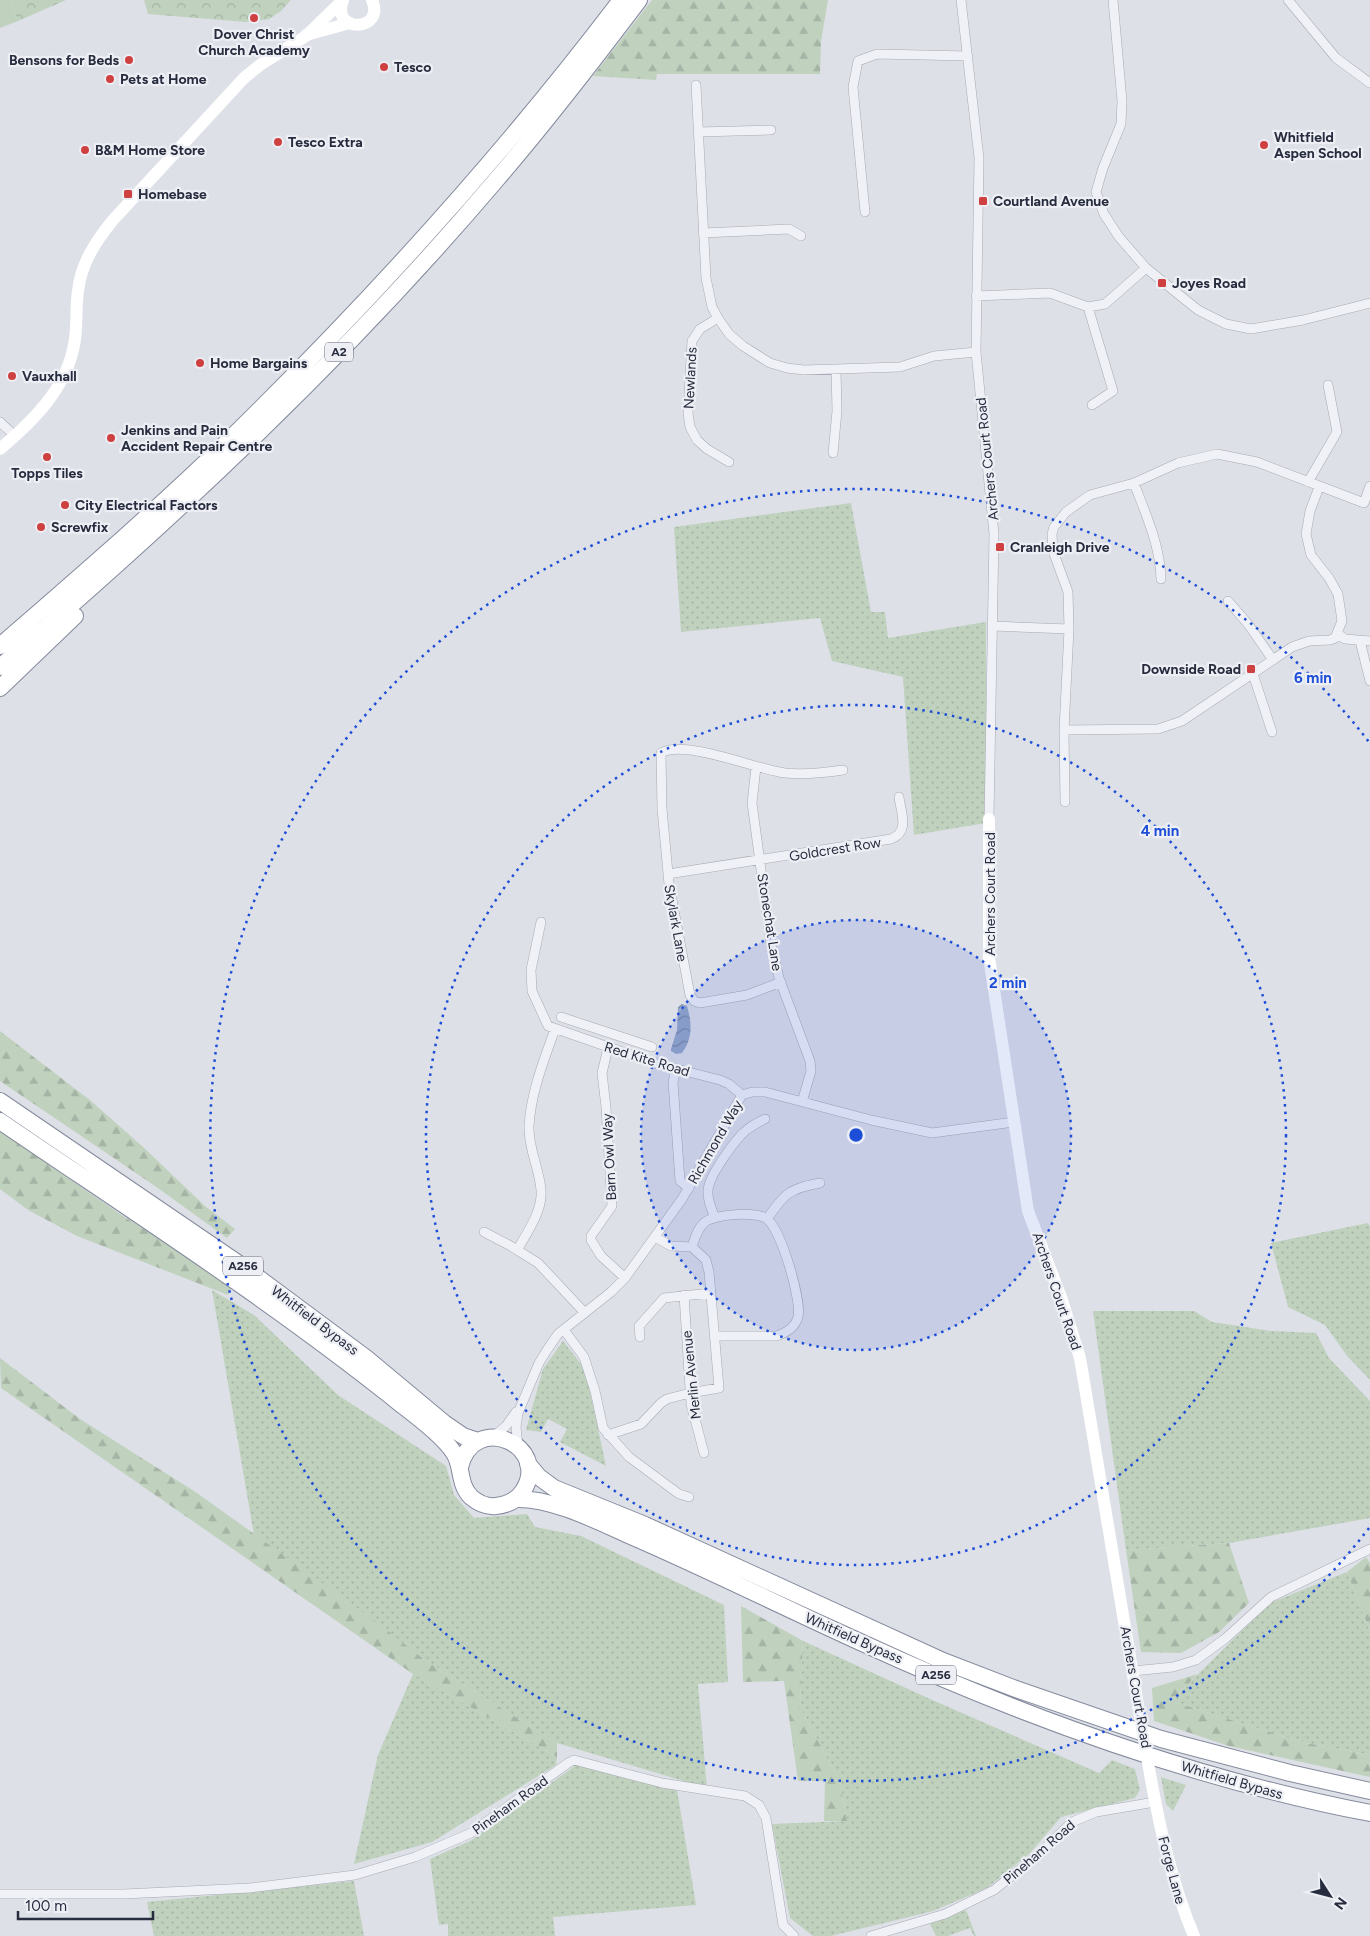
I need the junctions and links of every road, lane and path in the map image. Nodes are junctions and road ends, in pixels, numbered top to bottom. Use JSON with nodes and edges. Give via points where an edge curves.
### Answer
{"nodes":[{"id":1,"x":343,"y":0,"type":"edge"},
{"id":2,"x":372,"y":0,"type":"edge"},
{"id":3,"x":621,"y":0,"type":"edge"},
{"id":4,"x":639,"y":0,"type":"edge"},
{"id":5,"x":961,"y":0,"type":"edge"},
{"id":6,"x":1113,"y":0,"type":"edge"},
{"id":7,"x":1288,"y":0,"type":"edge"},
{"id":8,"x":350,"y":23,"type":"junction"},
{"id":9,"x":306,"y":36,"type":"junction"},
{"id":10,"x":968,"y":56,"type":"junction"},
{"id":11,"x":1370,"y":83,"type":"edge"},
{"id":12,"x":696,"y":85,"type":"dead end"},
{"id":13,"x":771,"y":130,"type":"dead end"},
{"id":14,"x":698,"y":132,"type":"junction"},
{"id":15,"x":864,"y":212,"type":"dead end"},
{"id":16,"x":703,"y":233,"type":"junction"},
{"id":17,"x":801,"y":236,"type":"dead end"},
{"id":18,"x":1146,"y":268,"type":"junction"},
{"id":19,"x":976,"y":296,"type":"junction"},
{"id":20,"x":1370,"y":304,"type":"edge"},
{"id":21,"x":1088,"y":307,"type":"junction"},
{"id":22,"x":718,"y":318,"type":"junction"},
{"id":23,"x":976,"y":352,"type":"junction"},
{"id":24,"x":836,"y":370,"type":"junction"},
{"id":25,"x":1328,"y":386,"type":"dead end"},
{"id":26,"x":1092,"y":405,"type":"dead end"},
{"id":27,"x":0,"y":422,"type":"edge"},
{"id":28,"x":15,"y":436,"type":"junction"},
{"id":29,"x":0,"y":449,"type":"edge"},
{"id":30,"x":833,"y":453,"type":"dead end"},
{"id":31,"x":729,"y":462,"type":"dead end"},
{"id":32,"x":1308,"y":482,"type":"junction"},
{"id":33,"x":1134,"y":483,"type":"junction"},
{"id":34,"x":1370,"y":486,"type":"edge"},
{"id":35,"x":1319,"y":487,"type":"junction"},
{"id":36,"x":155,"y":531,"type":"junction"},
{"id":37,"x":1161,"y":579,"type":"dead end"},
{"id":38,"x":63,"y":592,"type":"junction"},
{"id":39,"x":1228,"y":601,"type":"dead end"},
{"id":40,"x":994,"y":626,"type":"junction"},
{"id":41,"x":1069,"y":629,"type":"junction"},
{"id":42,"x":1338,"y":634,"type":"junction"},
{"id":43,"x":0,"y":638,"type":"edge"},
{"id":44,"x":1360,"y":641,"type":"junction"},
{"id":45,"x":1370,"y":641,"type":"edge"},
{"id":46,"x":0,"y":646,"type":"edge"},
{"id":47,"x":1273,"y":660,"type":"junction"},
{"id":48,"x":0,"y":667,"type":"edge"},
{"id":49,"x":1253,"y":674,"type":"junction"},
{"id":50,"x":1370,"y":681,"type":"edge"},
{"id":51,"x":0,"y":688,"type":"edge"},
{"id":52,"x":1064,"y":730,"type":"junction"},
{"id":53,"x":1272,"y":732,"type":"dead end"},
{"id":54,"x":756,"y":767,"type":"junction"},
{"id":55,"x":843,"y":770,"type":"dead end"},
{"id":56,"x":899,"y":798,"type":"dead end"},
{"id":57,"x":1065,"y":802,"type":"dead end"},
{"id":58,"x":989,"y":819,"type":"joint"},
{"id":59,"x":761,"y":861,"type":"junction"},
{"id":60,"x":668,"y":874,"type":"junction"},
{"id":61,"x":541,"y":922,"type":"dead end"},
{"id":62,"x":781,"y":982,"type":"junction"},
{"id":63,"x":561,"y":1017,"type":"dead end"},
{"id":64,"x":582,"y":1024,"type":"junction"},
{"id":65,"x":552,"y":1028,"type":"junction"},
{"id":66,"x":578,"y":1037,"type":"junction"},
{"id":67,"x":637,"y":1042,"type":"junction"},
{"id":68,"x":652,"y":1047,"type":"dead end"},
{"id":69,"x":608,"y":1048,"type":"junction"},
{"id":70,"x":633,"y":1056,"type":"junction"},
{"id":71,"x":676,"y":1069,"type":"junction"},
{"id":72,"x":742,"y":1095,"type":"junction"},
{"id":73,"x":0,"y":1101,"type":"edge"},
{"id":74,"x":802,"y":1102,"type":"junction"},
{"id":75,"x":765,"y":1119,"type":"dead end"},
{"id":76,"x":0,"y":1121,"type":"edge"},
{"id":77,"x":1014,"y":1122,"type":"junction"},
{"id":78,"x":820,"y":1184,"type":"dead end"},
{"id":79,"x":688,"y":1188,"type":"junction"},
{"id":80,"x":716,"y":1218,"type":"junction"},
{"id":81,"x":767,"y":1219,"type":"junction"},
{"id":82,"x":484,"y":1232,"type":"dead end"},
{"id":83,"x":655,"y":1237,"type":"junction"},
{"id":84,"x":692,"y":1247,"type":"junction"},
{"id":85,"x":517,"y":1250,"type":"junction"},
{"id":86,"x":625,"y":1278,"type":"junction"},
{"id":87,"x":710,"y":1293,"type":"junction"},
{"id":88,"x":684,"y":1295,"type":"junction"},
{"id":89,"x":585,"y":1313,"type":"junction"},
{"id":90,"x":564,"y":1330,"type":"junction"},
{"id":91,"x":714,"y":1336,"type":"junction"},
{"id":92,"x":640,"y":1337,"type":"dead end"},
{"id":93,"x":690,"y":1393,"type":"junction"},
{"id":94,"x":520,"y":1406,"type":"junction"},
{"id":95,"x":608,"y":1435,"type":"junction"},
{"id":96,"x":485,"y":1439,"type":"junction"},
{"id":97,"x":518,"y":1446,"type":"junction"},
{"id":98,"x":704,"y":1454,"type":"dead end"},
{"id":99,"x":528,"y":1464,"type":"junction"},
{"id":100,"x":460,"y":1467,"type":"junction"},
{"id":101,"x":689,"y":1497,"type":"dead end"},
{"id":102,"x":516,"y":1499,"type":"junction"},
{"id":103,"x":1370,"y":1549,"type":"edge"},
{"id":104,"x":1132,"y":1671,"type":"junction"},
{"id":105,"x":1370,"y":1791,"type":"edge"},
{"id":106,"x":1156,"y":1802,"type":"junction"},
{"id":107,"x":1370,"y":1813,"type":"edge"},
{"id":108,"x":0,"y":1894,"type":"edge"},
{"id":109,"x":783,"y":1925,"type":"junction"},
{"id":110,"x":786,"y":1936,"type":"edge"},
{"id":111,"x":794,"y":1936,"type":"edge"},
{"id":112,"x":871,"y":1936,"type":"edge"},
{"id":113,"x":1194,"y":1936,"type":"edge"}],
"edges":[{"from":1,"to":8,"type":"street","via":[[342,15]]},
{"from":1,"to":9,"type":"street"},
{"from":2,"to":8,"type":"street","via":[[374,13],[368,22],[360,25]]},
{"from":3,"to":38,"type":"highway","number":"A2","via":[[532,113],[406,257],[228,441]]},
{"from":4,"to":36,"type":"highway","number":"A2","via":[[551,114],[418,268],[324,367]]},
{"from":5,"to":10,"type":"street","name":"Archers Court Road"},
{"from":6,"to":18,"type":"street","via":[[1121,124],[1096,192],[1104,214]]},
{"from":7,"to":11,"type":"street","via":[[1336,58]]},
{"from":8,"to":9,"type":"street"},
{"from":9,"to":28,"type":"street","via":[[260,64],[244,78],[98,239],[82,273],[74,346],[65,370],[48,402]]},
{"from":10,"to":15,"type":"street","via":[[877,54],[858,61],[853,87]]},
{"from":10,"to":19,"type":"street","name":"Archers Court Road","via":[[979,158]]},
{"from":12,"to":14,"type":"street"},
{"from":13,"to":14,"type":"street"},
{"from":14,"to":16,"type":"street"},
{"from":16,"to":17,"type":"street","via":[[789,229]]},
{"from":16,"to":22,"type":"street","via":[[708,293]]},
{"from":18,"to":20,"type":"street","via":[[1198,310],[1226,324],[1251,329]]},
{"from":18,"to":21,"type":"street","via":[[1105,304]]},
{"from":19,"to":21,"type":"street","via":[[1050,293]]},
{"from":19,"to":23,"type":"street","name":"Archers Court Road"},
{"from":21,"to":26,"type":"street","via":[[1113,391]]},
{"from":22,"to":24,"type":"street","via":[[729,334],[770,363],[804,370]]},
{"from":22,"to":31,"type":"street","name":"Newlands","via":[[700,329],[692,341],[688,413],[697,440]]},
{"from":23,"to":24,"type":"street","via":[[934,356],[900,367]]},
{"from":23,"to":40,"type":"street","name":"Archers Court Road","via":[[994,534]]},
{"from":24,"to":30,"type":"street"},
{"from":25,"to":32,"type":"street","via":[[1337,432]]},
{"from":27,"to":28,"type":"street"},
{"from":28,"to":29,"type":"street"},
{"from":32,"to":33,"type":"street","via":[[1257,462],[1217,454],[1178,463]]},
{"from":32,"to":35,"type":"street"},
{"from":33,"to":37,"type":"street","via":[[1157,543]]},
{"from":33,"to":41,"type":"street","via":[[1090,496],[1066,512],[1054,527],[1053,551],[1068,592]]},
{"from":34,"to":35,"type":"street","via":[[1364,503]]},
{"from":35,"to":42,"type":"street","via":[[1306,534],[1311,555],[1330,578],[1338,594],[1342,621]]},
{"from":36,"to":48,"type":"highway","number":"A2"},
{"from":36,"to":51,"type":"highway","via":[[142,551]]},
{"from":38,"to":43,"type":"highway"},
{"from":38,"to":46,"type":"highway","number":"A2"},
{"from":39,"to":47,"type":"street"},
{"from":40,"to":41,"type":"street"},
{"from":40,"to":58,"type":"street","name":"Archers Court Road"},
{"from":41,"to":52,"type":"street"},
{"from":42,"to":44,"type":"street","via":[[1345,639]]},
{"from":42,"to":47,"type":"street","via":[[1330,640],[1301,642]]},
{"from":44,"to":45,"type":"street"},
{"from":44,"to":50,"type":"street"},
{"from":47,"to":49,"type":"street"},
{"from":49,"to":52,"type":"street","via":[[1182,722],[1167,727]]},
{"from":49,"to":53,"type":"street"},
{"from":52,"to":57,"type":"street"},
{"from":54,"to":55,"type":"street","via":[[804,774]]},
{"from":54,"to":59,"type":"street","name":"Stonechat Lane","via":[[752,803]]},
{"from":54,"to":60,"type":"street","name":"Skylark Lane","via":[[689,750],[668,749],[661,753]]},
{"from":56,"to":59,"type":"street","name":"Goldcrest Row","via":[[904,825],[896,838]]},
{"from":58,"to":77,"type":"street","name":"Archers Court Road","via":[[989,957]]},
{"from":59,"to":60,"type":"street","name":"Goldcrest Row"},
{"from":59,"to":62,"type":"street","name":"Stonechat Lane","via":[[771,944]]},
{"from":60,"to":62,"type":"street","name":"Skylark Lane","via":[[690,995],[694,1000],[700,1003],[747,995]]},
{"from":61,"to":65,"type":"street","via":[[530,970],[532,991]]},
{"from":62,"to":74,"type":"street","name":"Stonechat Lane","via":[[810,1061]]},
{"from":63,"to":64,"type":"street"},
{"from":64,"to":66,"type":"street"},
{"from":64,"to":67,"type":"street"},
{"from":65,"to":66,"type":"street","name":"Red Kite Road"},
{"from":65,"to":85,"type":"street","via":[[529,1124],[540,1200]]},
{"from":66,"to":69,"type":"street","name":"Red Kite Road"},
{"from":67,"to":68,"type":"street"},
{"from":67,"to":70,"type":"street"},
{"from":69,"to":70,"type":"street","name":"Red Kite Road"},
{"from":69,"to":86,"type":"street","name":"Barn Owl Way","via":[[602,1073],[612,1206],[591,1240],[601,1256]]},
{"from":70,"to":71,"type":"street","name":"Red Kite Road"},
{"from":71,"to":72,"type":"street","name":"Red Kite Road","via":[[720,1080]]},
{"from":71,"to":79,"type":"street","via":[[673,1082],[680,1181]]},
{"from":72,"to":74,"type":"street","name":"Richmond Way","via":[[765,1092]]},
{"from":72,"to":79,"type":"street","name":"Richmond Way"},
{"from":73,"to":96,"type":"highway","name":"Whitfield Bypass","number":"A256","via":[[254,1274],[359,1353],[448,1426],[463,1436]]},
{"from":74,"to":77,"type":"street","name":"Richmond Way","via":[[932,1133]]},
{"from":75,"to":80,"type":"street","via":[[742,1135],[712,1178],[708,1191],[710,1207]]},
{"from":76,"to":100,"type":"highway","name":"Whitfield Bypass","number":"A256","via":[[236,1280],[317,1339],[442,1440]]},
{"from":77,"to":104,"type":"street","name":"Archers Court Road","via":[[1028,1211],[1080,1358]]},
{"from":78,"to":81,"type":"street","via":[[785,1194]]},
{"from":79,"to":83,"type":"street","name":"Richmond Way"},
{"from":80,"to":81,"type":"street","via":[[756,1215]]},
{"from":80,"to":84,"type":"street","via":[[704,1222]]},
{"from":81,"to":91,"type":"street","via":[[782,1244],[791,1274],[798,1307],[796,1322],[785,1334],[776,1336]]},
{"from":82,"to":85,"type":"street"},
{"from":83,"to":84,"type":"street","via":[[667,1246]]},
{"from":83,"to":86,"type":"street","name":"Richmond Way"},
{"from":84,"to":87,"type":"street","name":"Merlin Avenue","via":[[706,1260]]},
{"from":85,"to":89,"type":"street","via":[[538,1263]]},
{"from":86,"to":89,"type":"street","name":"Richmond Way"},
{"from":87,"to":88,"type":"street"},
{"from":87,"to":91,"type":"street","name":"Merlin Avenue"},
{"from":88,"to":92,"type":"street","via":[[660,1301],[639,1326]]},
{"from":88,"to":93,"type":"street","name":"Merlin Avenue"},
{"from":89,"to":90,"type":"street","name":"Richmond Way"},
{"from":90,"to":94,"type":"street","name":"Richmond Way","via":[[539,1363]]},
{"from":90,"to":95,"type":"street","via":[[584,1357],[603,1428]]},
{"from":91,"to":93,"type":"street","name":"Merlin Avenue","via":[[719,1388]]},
{"from":93,"to":95,"type":"street","via":[[661,1402],[641,1424]]},
{"from":93,"to":98,"type":"street","name":"Merlin Avenue"},
{"from":94,"to":96,"type":"street","name":"Richmond Way","via":[[506,1426]]},
{"from":94,"to":97,"type":"street","name":"Richmond Way","via":[[516,1427]]},
{"from":95,"to":101,"type":"street","via":[[629,1457],[679,1494]]},
{"from":96,"to":97,"type":"highway","via":[[506,1439]]},
{"from":96,"to":100,"type":"highway","via":[[466,1452]]},
{"from":97,"to":99,"type":"highway"},
{"from":99,"to":102,"type":"highway","via":[[527,1483]]},
{"from":99,"to":105,"type":"highway","name":"Whitfield Bypass","number":"A256","via":[[554,1488],[1007,1686],[1161,1739]]},
{"from":100,"to":102,"type":"highway","via":[[463,1486],[475,1500],[492,1506]]},
{"from":102,"to":107,"type":"highway","name":"Whitfield Bypass","number":"A256","via":[[550,1503],[615,1529],[859,1642],[1076,1730],[1222,1779]]},
{"from":103,"to":104,"type":"street","via":[[1271,1597],[1196,1660],[1173,1667]]},
{"from":104,"to":106,"type":"street","name":"Archers Court Road","bridge":true},
{"from":106,"to":112,"type":"street","name":"Pineham Road","via":[[1096,1812],[1072,1822],[1038,1855],[994,1890],[945,1914]]},
{"from":106,"to":113,"type":"street","name":"Forge Lane","via":[[1170,1867]]},
{"from":108,"to":109,"type":"street","name":"Pineham Road","via":[[124,1894],[250,1888],[355,1875],[415,1857],[471,1833],[574,1760],[662,1783],[745,1796],[758,1805],[766,1818]]},
{"from":109,"to":110,"type":"street","name":"Pineham Road"},
{"from":109,"to":111,"type":"street"}]}
